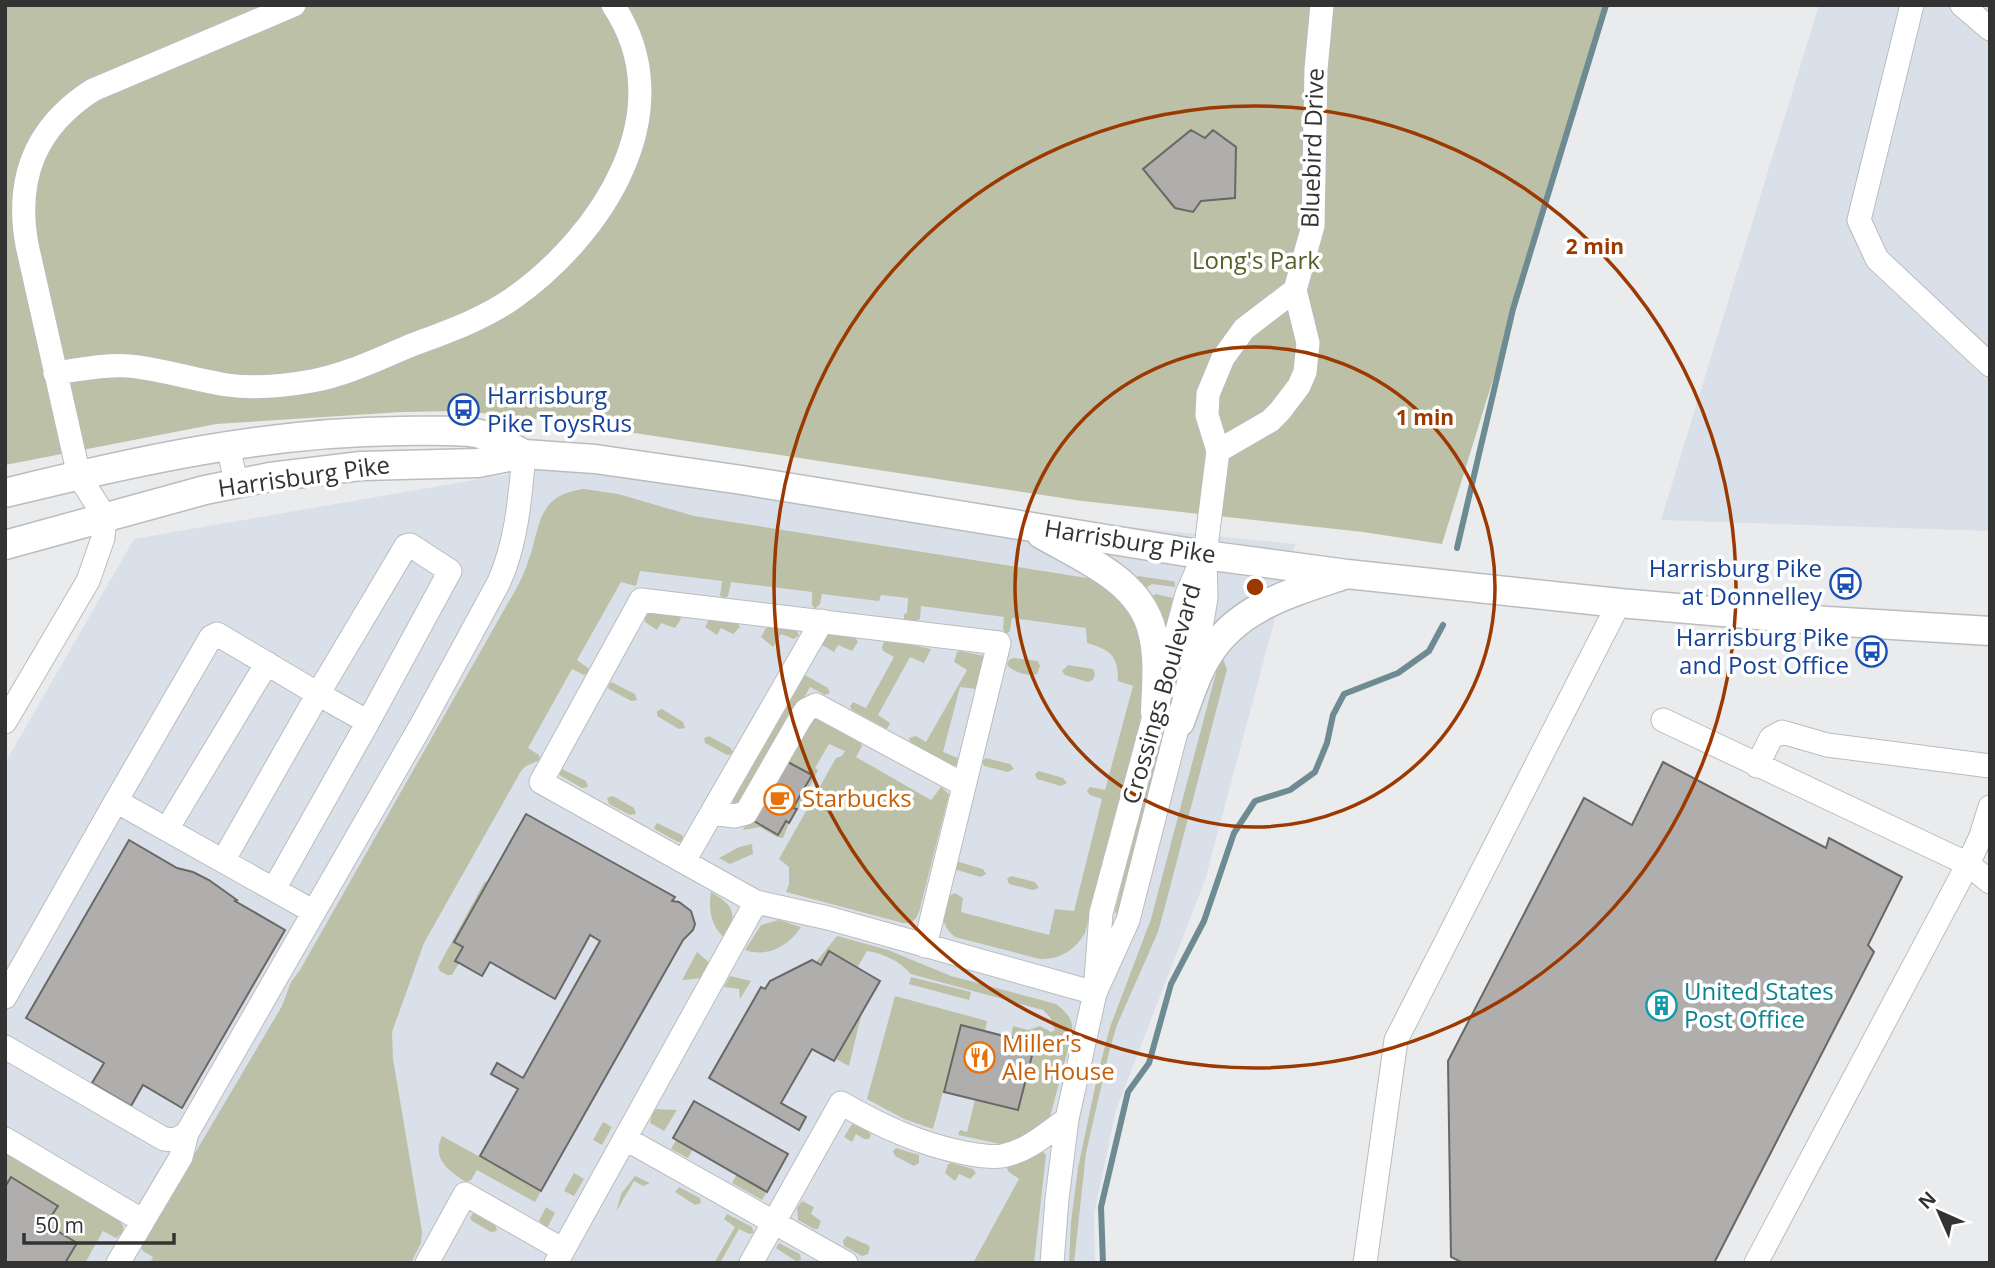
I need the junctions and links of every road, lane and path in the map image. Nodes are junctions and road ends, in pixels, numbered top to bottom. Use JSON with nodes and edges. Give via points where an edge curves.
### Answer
{"nodes":[{"id":1,"x":295,"y":5,"type":"edge"},
{"id":2,"x":613,"y":5,"type":"edge"},
{"id":3,"x":1322,"y":5,"type":"edge"},
{"id":4,"x":1912,"y":5,"type":"edge"},
{"id":5,"x":1295,"y":290,"type":"junction"},
{"id":6,"x":1990,"y":365,"type":"edge"},
{"id":7,"x":55,"y":373,"type":"junction"},
{"id":8,"x":228,"y":445,"type":"junction"},
{"id":9,"x":1218,"y":451,"type":"junction"},
{"id":10,"x":524,"y":454,"type":"junction"},
{"id":11,"x":79,"y":476,"type":"junction"},
{"id":12,"x":236,"y":483,"type":"junction"},
{"id":13,"x":5,"y":493,"type":"edge"},
{"id":14,"x":105,"y":517,"type":"junction"},
{"id":15,"x":1026,"y":526,"type":"junction"},
{"id":16,"x":5,"y":545,"type":"edge"},
{"id":17,"x":1205,"y":555,"type":"junction"},
{"id":18,"x":1347,"y":574,"type":"junction"},
{"id":19,"x":1619,"y":603,"type":"junction"},
{"id":20,"x":822,"y":621,"type":"junction"},
{"id":21,"x":1990,"y":631,"type":"edge"},
{"id":22,"x":267,"y":663,"type":"junction"},
{"id":23,"x":318,"y":694,"type":"junction"},
{"id":24,"x":1168,"y":717,"type":"junction"},
{"id":25,"x":1663,"y":720,"type":"dead end"},
{"id":26,"x":5,"y":722,"type":"edge"},
{"id":27,"x":368,"y":722,"type":"junction"},
{"id":28,"x":1757,"y":766,"type":"junction"},
{"id":29,"x":1990,"y":766,"type":"edge"},
{"id":30,"x":964,"y":785,"type":"junction"},
{"id":31,"x":117,"y":801,"type":"junction"},
{"id":32,"x":1990,"y":807,"type":"edge"},
{"id":33,"x":712,"y":813,"type":"junction"},
{"id":34,"x":167,"y":829,"type":"junction"},
{"id":35,"x":223,"y":861,"type":"junction"},
{"id":36,"x":684,"y":861,"type":"junction"},
{"id":37,"x":1968,"y":864,"type":"junction"},
{"id":38,"x":1990,"y":882,"type":"edge"},
{"id":39,"x":274,"y":890,"type":"junction"},
{"id":40,"x":756,"y":902,"type":"junction"},
{"id":41,"x":314,"y":912,"type":"junction"},
{"id":42,"x":925,"y":946,"type":"junction"},
{"id":43,"x":1096,"y":993,"type":"junction"},
{"id":44,"x":5,"y":997,"type":"edge"},
{"id":45,"x":5,"y":1047,"type":"edge"},
{"id":46,"x":1067,"y":1119,"type":"junction"},
{"id":47,"x":187,"y":1133,"type":"junction"},
{"id":48,"x":5,"y":1139,"type":"edge"},
{"id":49,"x":626,"y":1139,"type":"junction"},
{"id":50,"x":143,"y":1221,"type":"junction"},
{"id":51,"x":774,"y":1222,"type":"junction"},
{"id":52,"x":560,"y":1256,"type":"edge"},
{"id":53,"x":118,"y":1263,"type":"edge"},
{"id":54,"x":427,"y":1263,"type":"edge"},
{"id":55,"x":751,"y":1263,"type":"edge"},
{"id":56,"x":846,"y":1263,"type":"edge"},
{"id":57,"x":1052,"y":1263,"type":"edge"},
{"id":58,"x":1364,"y":1263,"type":"edge"},
{"id":59,"x":1756,"y":1263,"type":"edge"}],
"edges":[{"from":1,"to":7,"type":"street","via":[[93,90],[64,111],[43,138],[28,170],[23,226]]},
{"from":2,"to":7,"type":"street","via":[[635,50],[639,89],[634,140],[625,166],[582,237],[510,300],[480,318],[313,380],[250,387],[115,366]]},
{"from":3,"to":5,"type":"street","name":"Bluebird Drive","via":[[1313,226]]},
{"from":4,"to":6,"type":"street","via":[[1859,220],[1877,259]]},
{"from":5,"to":9,"type":"street","via":[[1244,329],[1218,368],[1206,404]]},
{"from":5,"to":9,"type":"street","name":"Bluebird Drive","via":[[1308,343],[1299,386],[1270,421]]},
{"from":7,"to":11,"type":"street"},
{"from":8,"to":10,"type":"main road","name":"Harrisburg Pike","via":[[321,434],[414,431],[479,434]]},
{"from":8,"to":11,"type":"main road","name":"Harrisburg Pike"},
{"from":8,"to":12,"type":"street"},
{"from":9,"to":17,"type":"street"},
{"from":10,"to":12,"type":"main road","name":"Harrisburg Pike","via":[[478,463],[361,466]]},
{"from":10,"to":15,"type":"main road","name":"Harrisburg Pike","via":[[730,478]]},
{"from":10,"to":41,"type":"street","via":[[516,532],[499,582]]},
{"from":11,"to":13,"type":"main road","name":"Harrisburg Pike"},
{"from":11,"to":14,"type":"street"},
{"from":12,"to":14,"type":"main road","name":"Harrisburg Pike"},
{"from":14,"to":16,"type":"main road","name":"Harrisburg Pike"},
{"from":14,"to":26,"type":"street","via":[[88,581]]},
{"from":15,"to":17,"type":"main road","name":"Harrisburg Pike"},
{"from":15,"to":24,"type":"main road","via":[[1125,585],[1136,597],[1152,630]]},
{"from":17,"to":18,"type":"main road","name":"Harrisburg Pike"},
{"from":17,"to":24,"type":"street","name":"Crossings Boulevard","via":[[1206,598],[1197,650]]},
{"from":18,"to":19,"type":"main road","name":"Harrisburg Pike"},
{"from":18,"to":24,"type":"main road","via":[[1278,597],[1243,616],[1205,659]]},
{"from":19,"to":21,"type":"main road","name":"Harrisburg Pike"},
{"from":19,"to":58,"type":"street","via":[[1396,1040]]},
{"from":20,"to":30,"type":"street","via":[[999,643]]},
{"from":20,"to":33,"type":"street"},
{"from":20,"to":36,"type":"street","via":[[641,600],[541,782]]},
{"from":22,"to":23,"type":"street"},
{"from":22,"to":31,"type":"street","via":[[217,634],[211,637]]},
{"from":22,"to":34,"type":"street"},
{"from":23,"to":27,"type":"street"},
{"from":23,"to":27,"type":"street","via":[[410,545],[450,570]]},
{"from":23,"to":35,"type":"street"},
{"from":24,"to":43,"type":"street","name":"Crossings Boulevard","via":[[1101,913]]},
{"from":25,"to":28,"type":"street"},
{"from":27,"to":39,"type":"street"},
{"from":28,"to":29,"type":"street","via":[[1771,738],[1782,732],[1827,744]]},
{"from":28,"to":37,"type":"street"},
{"from":30,"to":33,"type":"street","via":[[816,705],[806,710],[746,813]]},
{"from":30,"to":42,"type":"street"},
{"from":31,"to":34,"type":"street"},
{"from":31,"to":44,"type":"street"},
{"from":32,"to":37,"type":"street"},
{"from":33,"to":36,"type":"street"},
{"from":34,"to":35,"type":"street"},
{"from":35,"to":39,"type":"street"},
{"from":36,"to":40,"type":"street"},
{"from":37,"to":38,"type":"street"},
{"from":37,"to":59,"type":"street"},
{"from":39,"to":41,"type":"street"},
{"from":40,"to":42,"type":"street"},
{"from":40,"to":49,"type":"street"},
{"from":41,"to":47,"type":"street"},
{"from":42,"to":43,"type":"street"},
{"from":43,"to":46,"type":"street","name":"Crossings Boulevard"},
{"from":45,"to":47,"type":"street","via":[[164,1139],[176,1140]]},
{"from":46,"to":51,"type":"street","via":[[1033,1145],[999,1157],[915,1140],[841,1103]]},
{"from":46,"to":57,"type":"street","name":"Crossings Boulevard"},
{"from":47,"to":50,"type":"street","via":[[181,1157]]},
{"from":48,"to":50,"type":"street"},
{"from":49,"to":51,"type":"street"},
{"from":49,"to":52,"type":"street"},
{"from":50,"to":53,"type":"street"},
{"from":51,"to":55,"type":"street"},
{"from":51,"to":56,"type":"street"},
{"from":52,"to":54,"type":"street","via":[[465,1194]]}]}
